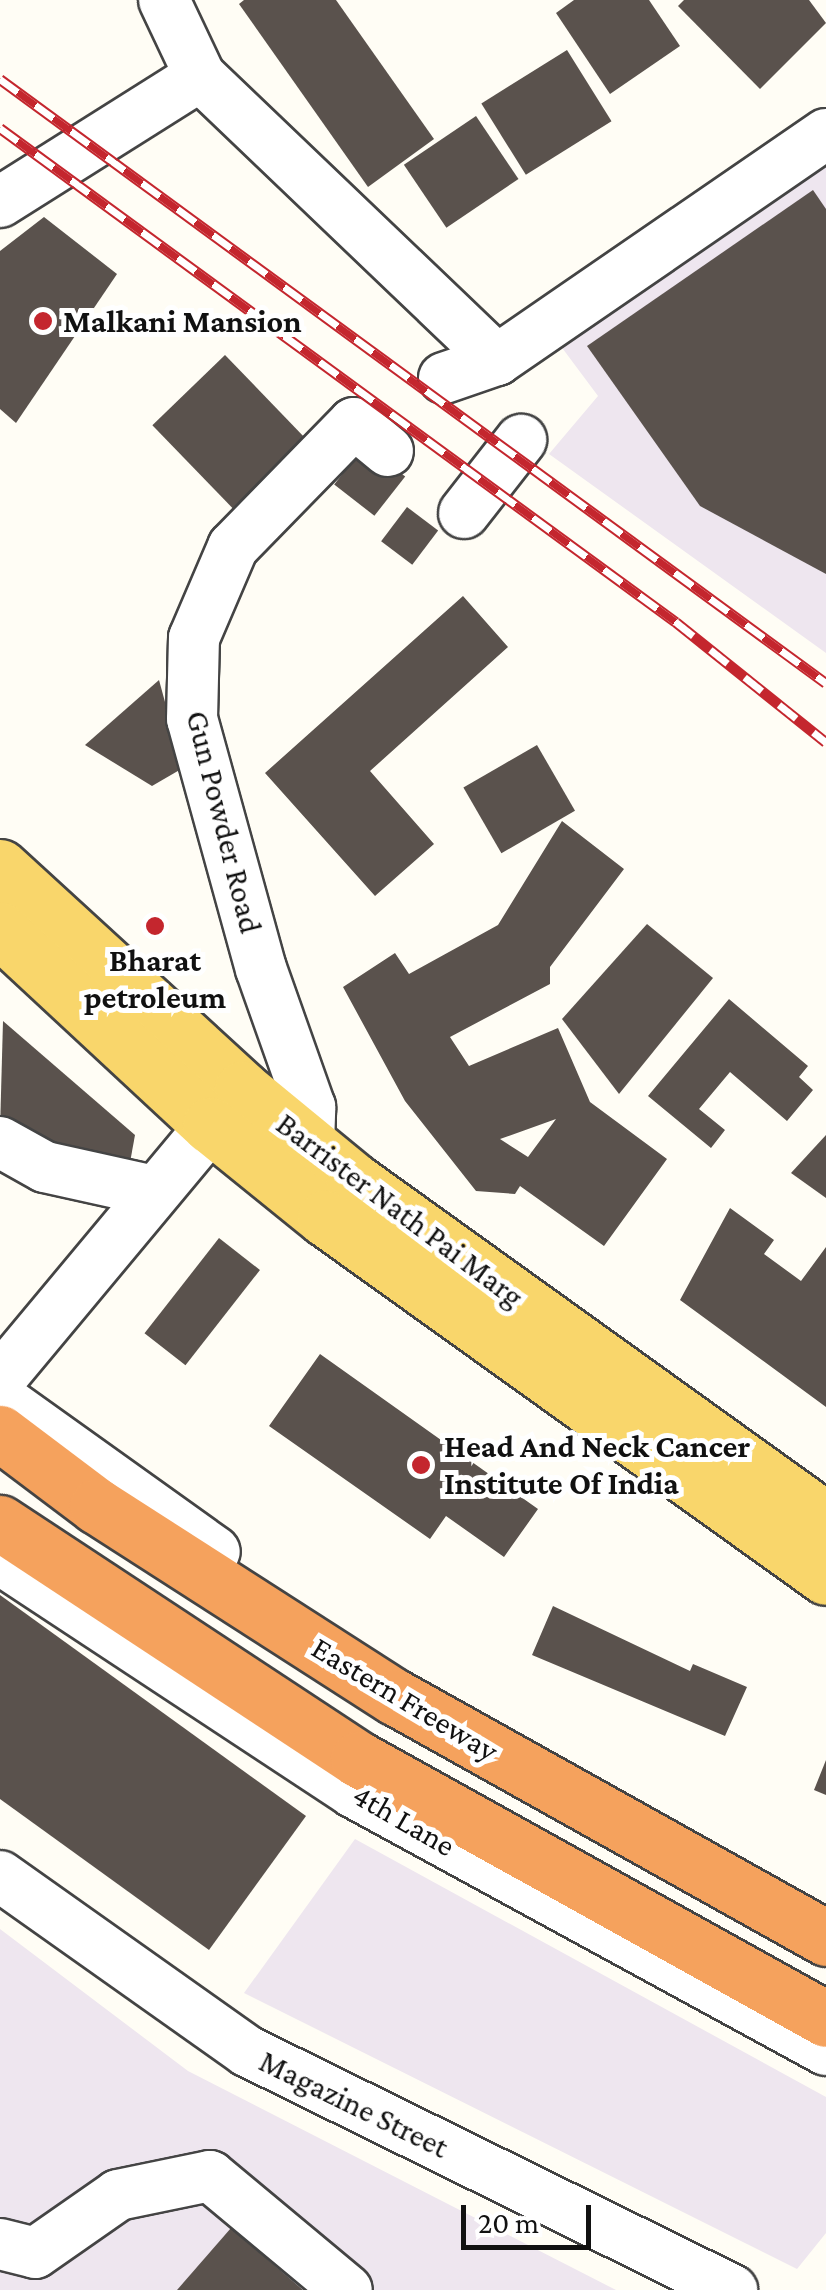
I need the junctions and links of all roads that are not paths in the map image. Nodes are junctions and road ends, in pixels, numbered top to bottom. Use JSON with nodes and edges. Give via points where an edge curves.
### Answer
{"nodes":[{"id":1,"x":164,"y":0,"type":"edge"},
{"id":2,"x":200,"y":76,"type":"junction"},
{"id":3,"x":820,"y":151,"type":"edge"},
{"id":4,"x":0,"y":202,"type":"edge"},
{"id":5,"x":497,"y":360,"type":"junction"},
{"id":6,"x":444,"y":378,"type":"dead end"},
{"id":7,"x":521,"y":440,"type":"dead end"},
{"id":8,"x":388,"y":451,"type":"dead end"},
{"id":9,"x":464,"y":513,"type":"dead end"},
{"id":10,"x":0,"y":867,"type":"edge"},
{"id":11,"x":0,"y":930,"type":"edge"},
{"id":12,"x":226,"y":1107,"type":"junction"},
{"id":13,"x":0,"y":1142,"type":"edge"},
{"id":14,"x":296,"y":1164,"type":"junction"},
{"id":15,"x":152,"y":1190,"type":"junction"},
{"id":16,"x":0,"y":1379,"type":"edge"},
{"id":17,"x":0,"y":1398,"type":"edge"},
{"id":18,"x":0,"y":1434,"type":"edge"},
{"id":19,"x":826,"y":1520,"type":"edge"},
{"id":20,"x":0,"y":1523,"type":"edge"},
{"id":21,"x":0,"y":1559,"type":"edge"},
{"id":22,"x":826,"y":1578,"type":"edge"},
{"id":23,"x":0,"y":1876,"type":"edge"},
{"id":24,"x":826,"y":1908,"type":"edge"},
{"id":25,"x":826,"y":1938,"type":"edge"},
{"id":26,"x":826,"y":2019,"type":"edge"},
{"id":27,"x":826,"y":2050,"type":"edge"},
{"id":28,"x":0,"y":2244,"type":"edge"},
{"id":29,"x":347,"y":2290,"type":"edge"},
{"id":30,"x":732,"y":2290,"type":"edge"}],
"edges":[{"from":1,"to":2,"type":"street"},
{"from":2,"to":4,"type":"street"},
{"from":2,"to":5,"type":"street"},
{"from":3,"to":5,"type":"street"},
{"from":5,"to":6,"type":"street"},
{"from":7,"to":9,"type":"street"},
{"from":8,"to":14,"type":"street","name":"Gun Powder Road","via":[[354,423],[234,547],[194,638],[192,719],[261,969],[310,1107]]},
{"from":10,"to":12,"type":"main road","name":"Barrister Nath Pai Marg"},
{"from":11,"to":12,"type":"main road","name":"Barrister Nath Pai Marg"},
{"from":12,"to":14,"type":"main road","name":"Barrister Nath Pai Marg"},
{"from":12,"to":15,"type":"street"},
{"from":13,"to":15,"type":"street","via":[[44,1167]]},
{"from":14,"to":19,"type":"main road","name":"Barrister Nath Pai Marg"},
{"from":14,"to":22,"type":"main road","name":"Barrister Nath Pai Marg"},
{"from":15,"to":16,"type":"street"},
{"from":17,"to":24,"type":"street","via":[[294,1606],[725,1859]]},
{"from":18,"to":25,"type":"highway","name":"Eastern Freeway","via":[[98,1506],[395,1697]]},
{"from":20,"to":26,"type":"highway","via":[[358,1759]]},
{"from":21,"to":27,"type":"street","name":"4th Lane","via":[[353,1792]]},
{"from":23,"to":30,"type":"street","name":"Magazine Street","via":[[246,2051]]},
{"from":28,"to":29,"type":"street","via":[[35,2253],[118,2195],[210,2176]]}]}
